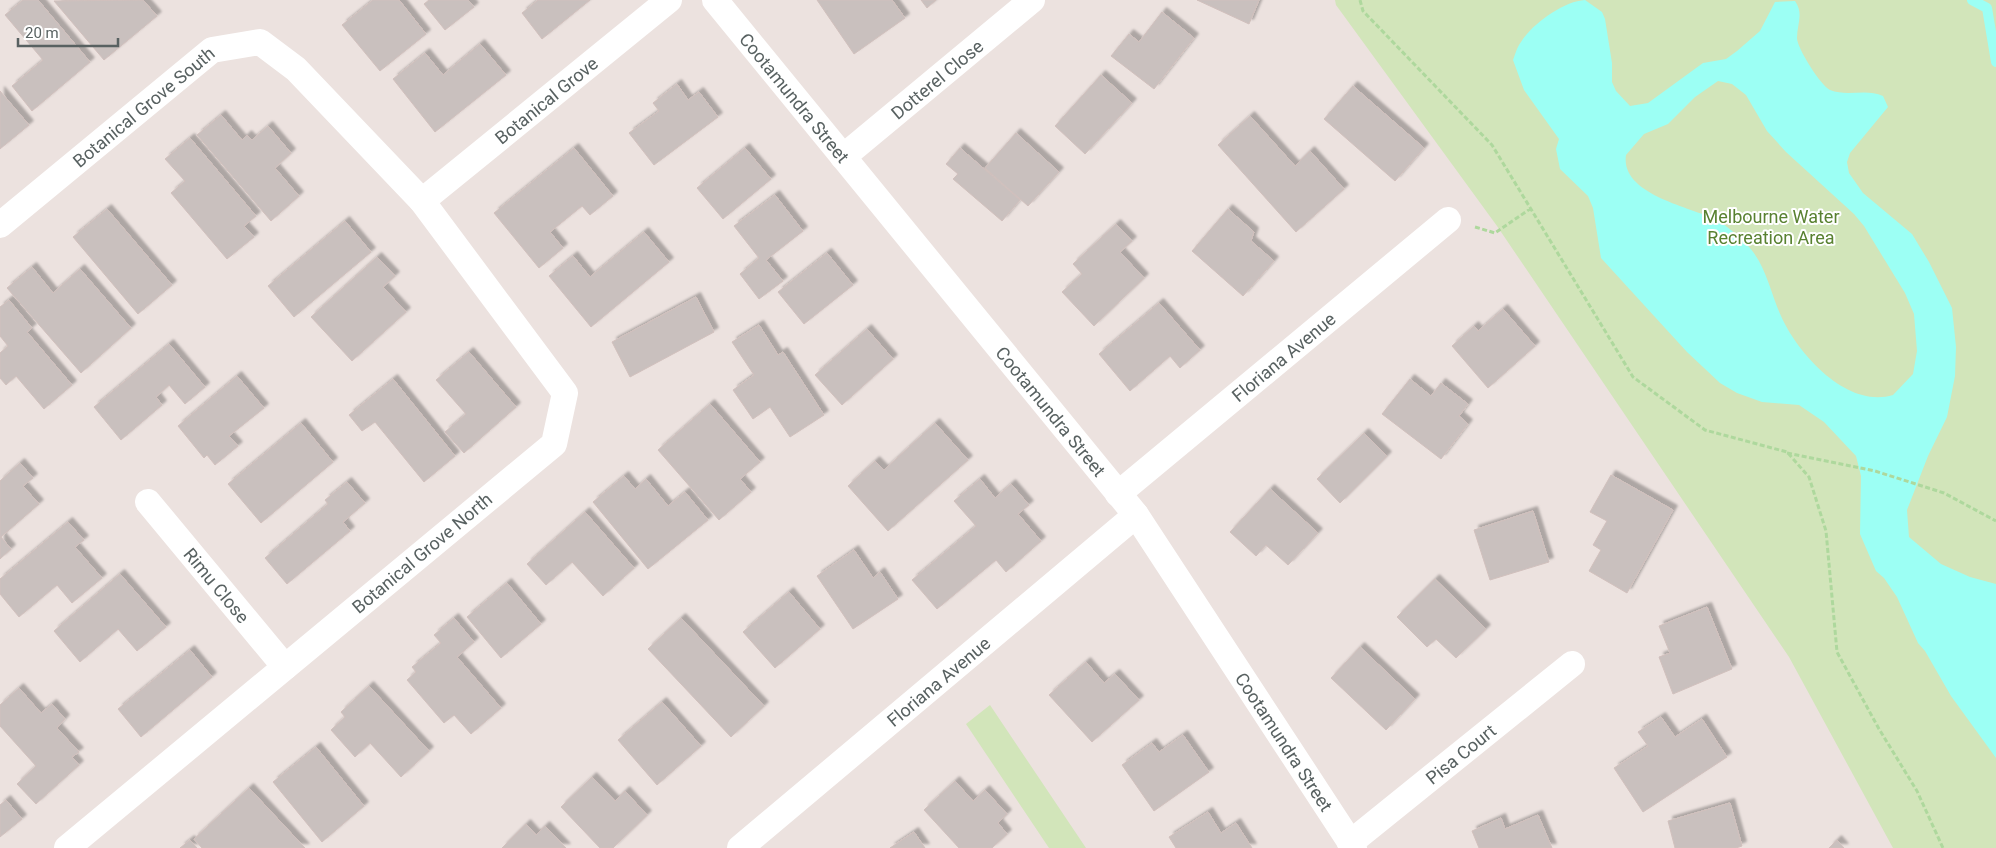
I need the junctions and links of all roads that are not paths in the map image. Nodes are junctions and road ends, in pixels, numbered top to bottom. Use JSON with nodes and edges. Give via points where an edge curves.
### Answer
{"nodes":[{"id":1,"x":670,"y":0,"type":"edge"},
{"id":2,"x":715,"y":0,"type":"edge"},
{"id":3,"x":1032,"y":0,"type":"edge"},
{"id":4,"x":843,"y":157,"type":"junction"},
{"id":5,"x":422,"y":201,"type":"junction"},
{"id":6,"x":1448,"y":220,"type":"road end"},
{"id":7,"x":0,"y":225,"type":"edge"},
{"id":8,"x":1118,"y":494,"type":"junction"},
{"id":9,"x":148,"y":502,"type":"dead end"},
{"id":10,"x":1136,"y":515,"type":"junction"},
{"id":11,"x":1572,"y":664,"type":"dead end"},
{"id":12,"x":285,"y":667,"type":"junction"},
{"id":13,"x":1352,"y":845,"type":"edge"},
{"id":14,"x":67,"y":848,"type":"edge"},
{"id":15,"x":740,"y":848,"type":"edge"}],
"edges":[{"from":1,"to":5,"type":"street","name":"Botanical Grove"},
{"from":2,"to":4,"type":"street","name":"Cootamundra Street"},
{"from":3,"to":4,"type":"street","name":"Dotterel Close"},
{"from":4,"to":8,"type":"street","name":"Cootamundra Street"},
{"from":5,"to":7,"type":"street","name":"Botanical Grove South","via":[[296,69],[260,42],[212,50]]},
{"from":5,"to":12,"type":"street","name":"Botanical Grove North","via":[[565,393],[554,444]]},
{"from":6,"to":8,"type":"street","name":"Floriana Avenue"},
{"from":8,"to":10,"type":"street","name":"Cootamundra Street"},
{"from":9,"to":12,"type":"street","name":"Rimu Close"},
{"from":10,"to":13,"type":"street","name":"Cootamundra Street"},
{"from":10,"to":15,"type":"street","name":"Floriana Avenue"},
{"from":11,"to":13,"type":"street","name":"Pisa Court"},
{"from":12,"to":14,"type":"street","name":"Botanical Grove North"}]}
